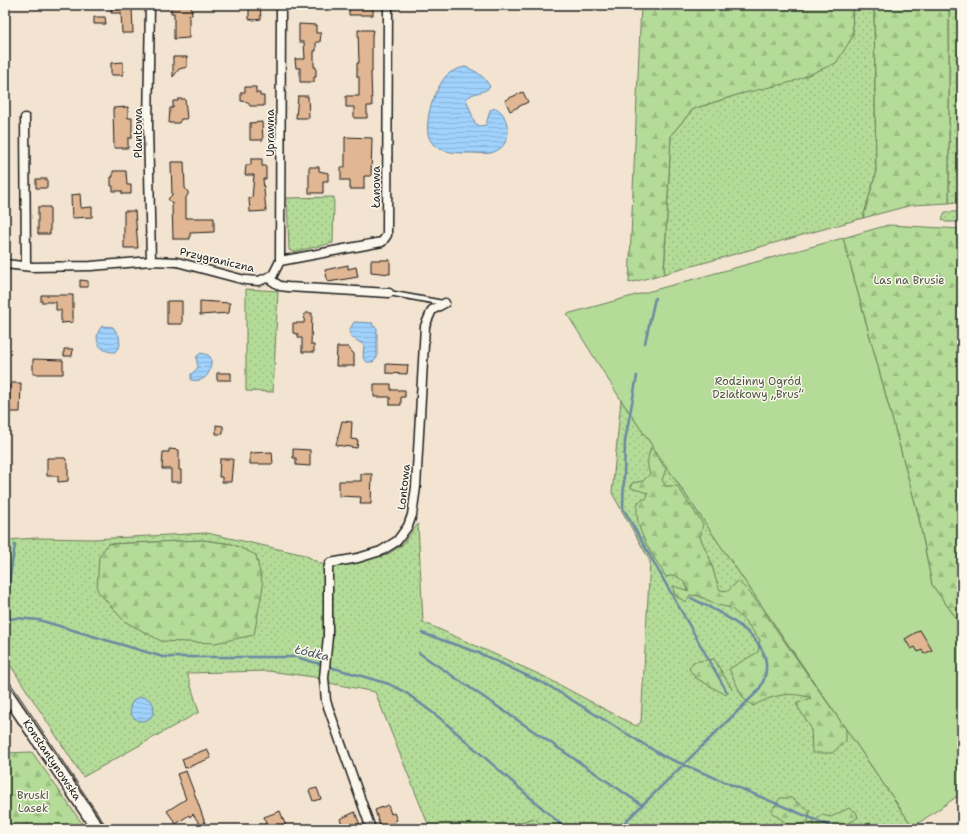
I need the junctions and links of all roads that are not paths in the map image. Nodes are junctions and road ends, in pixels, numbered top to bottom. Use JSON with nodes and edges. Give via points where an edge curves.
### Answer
{"nodes":[{"id":1,"x":150,"y":5,"type":"edge"},
{"id":2,"x":281,"y":5,"type":"edge"},
{"id":3,"x":388,"y":5,"type":"edge"},
{"id":4,"x":25,"y":118,"type":"dead end"},
{"id":5,"x":151,"y":261,"type":"junction"},
{"id":6,"x":280,"y":262,"type":"junction"},
{"id":7,"x":5,"y":264,"type":"edge"},
{"id":8,"x":26,"y":266,"type":"junction"},
{"id":9,"x":268,"y":278,"type":"junction"},
{"id":10,"x":388,"y":293,"type":"joint"},
{"id":11,"x":445,"y":303,"type":"joint"},
{"id":12,"x":5,"y":691,"type":"edge"},
{"id":13,"x":98,"y":829,"type":"edge"},
{"id":14,"x":371,"y":829,"type":"edge"}],
"edges":[{"from":1,"to":5,"type":"street","name":"Plantowa","via":[[148,126]]},
{"from":2,"to":6,"type":"street","name":"Uprawna"},
{"from":3,"to":6,"type":"street","name":"Łanowa","via":[[386,238],[376,244]]},
{"from":4,"to":8,"type":"street"},
{"from":5,"to":8,"type":"street","name":"Przygraniczna","via":[[91,266]]},
{"from":5,"to":9,"type":"street","name":"Przygraniczna","via":[[177,262],[245,280],[259,281]]},
{"from":6,"to":9,"type":"street"},
{"from":7,"to":8,"type":"street","name":"Przygraniczna"},
{"from":9,"to":10,"type":"street","name":"Przygraniczna","via":[[280,286]]},
{"from":10,"to":11,"type":"lane","name":"Przygraniczna"},
{"from":11,"to":14,"type":"street","name":"Lontowa","via":[[432,310],[425,326],[416,487],[412,515],[397,541],[381,551],[330,563],[328,569],[325,693]]},
{"from":12,"to":13,"type":"main road","name":"Konstantynowska"}]}
